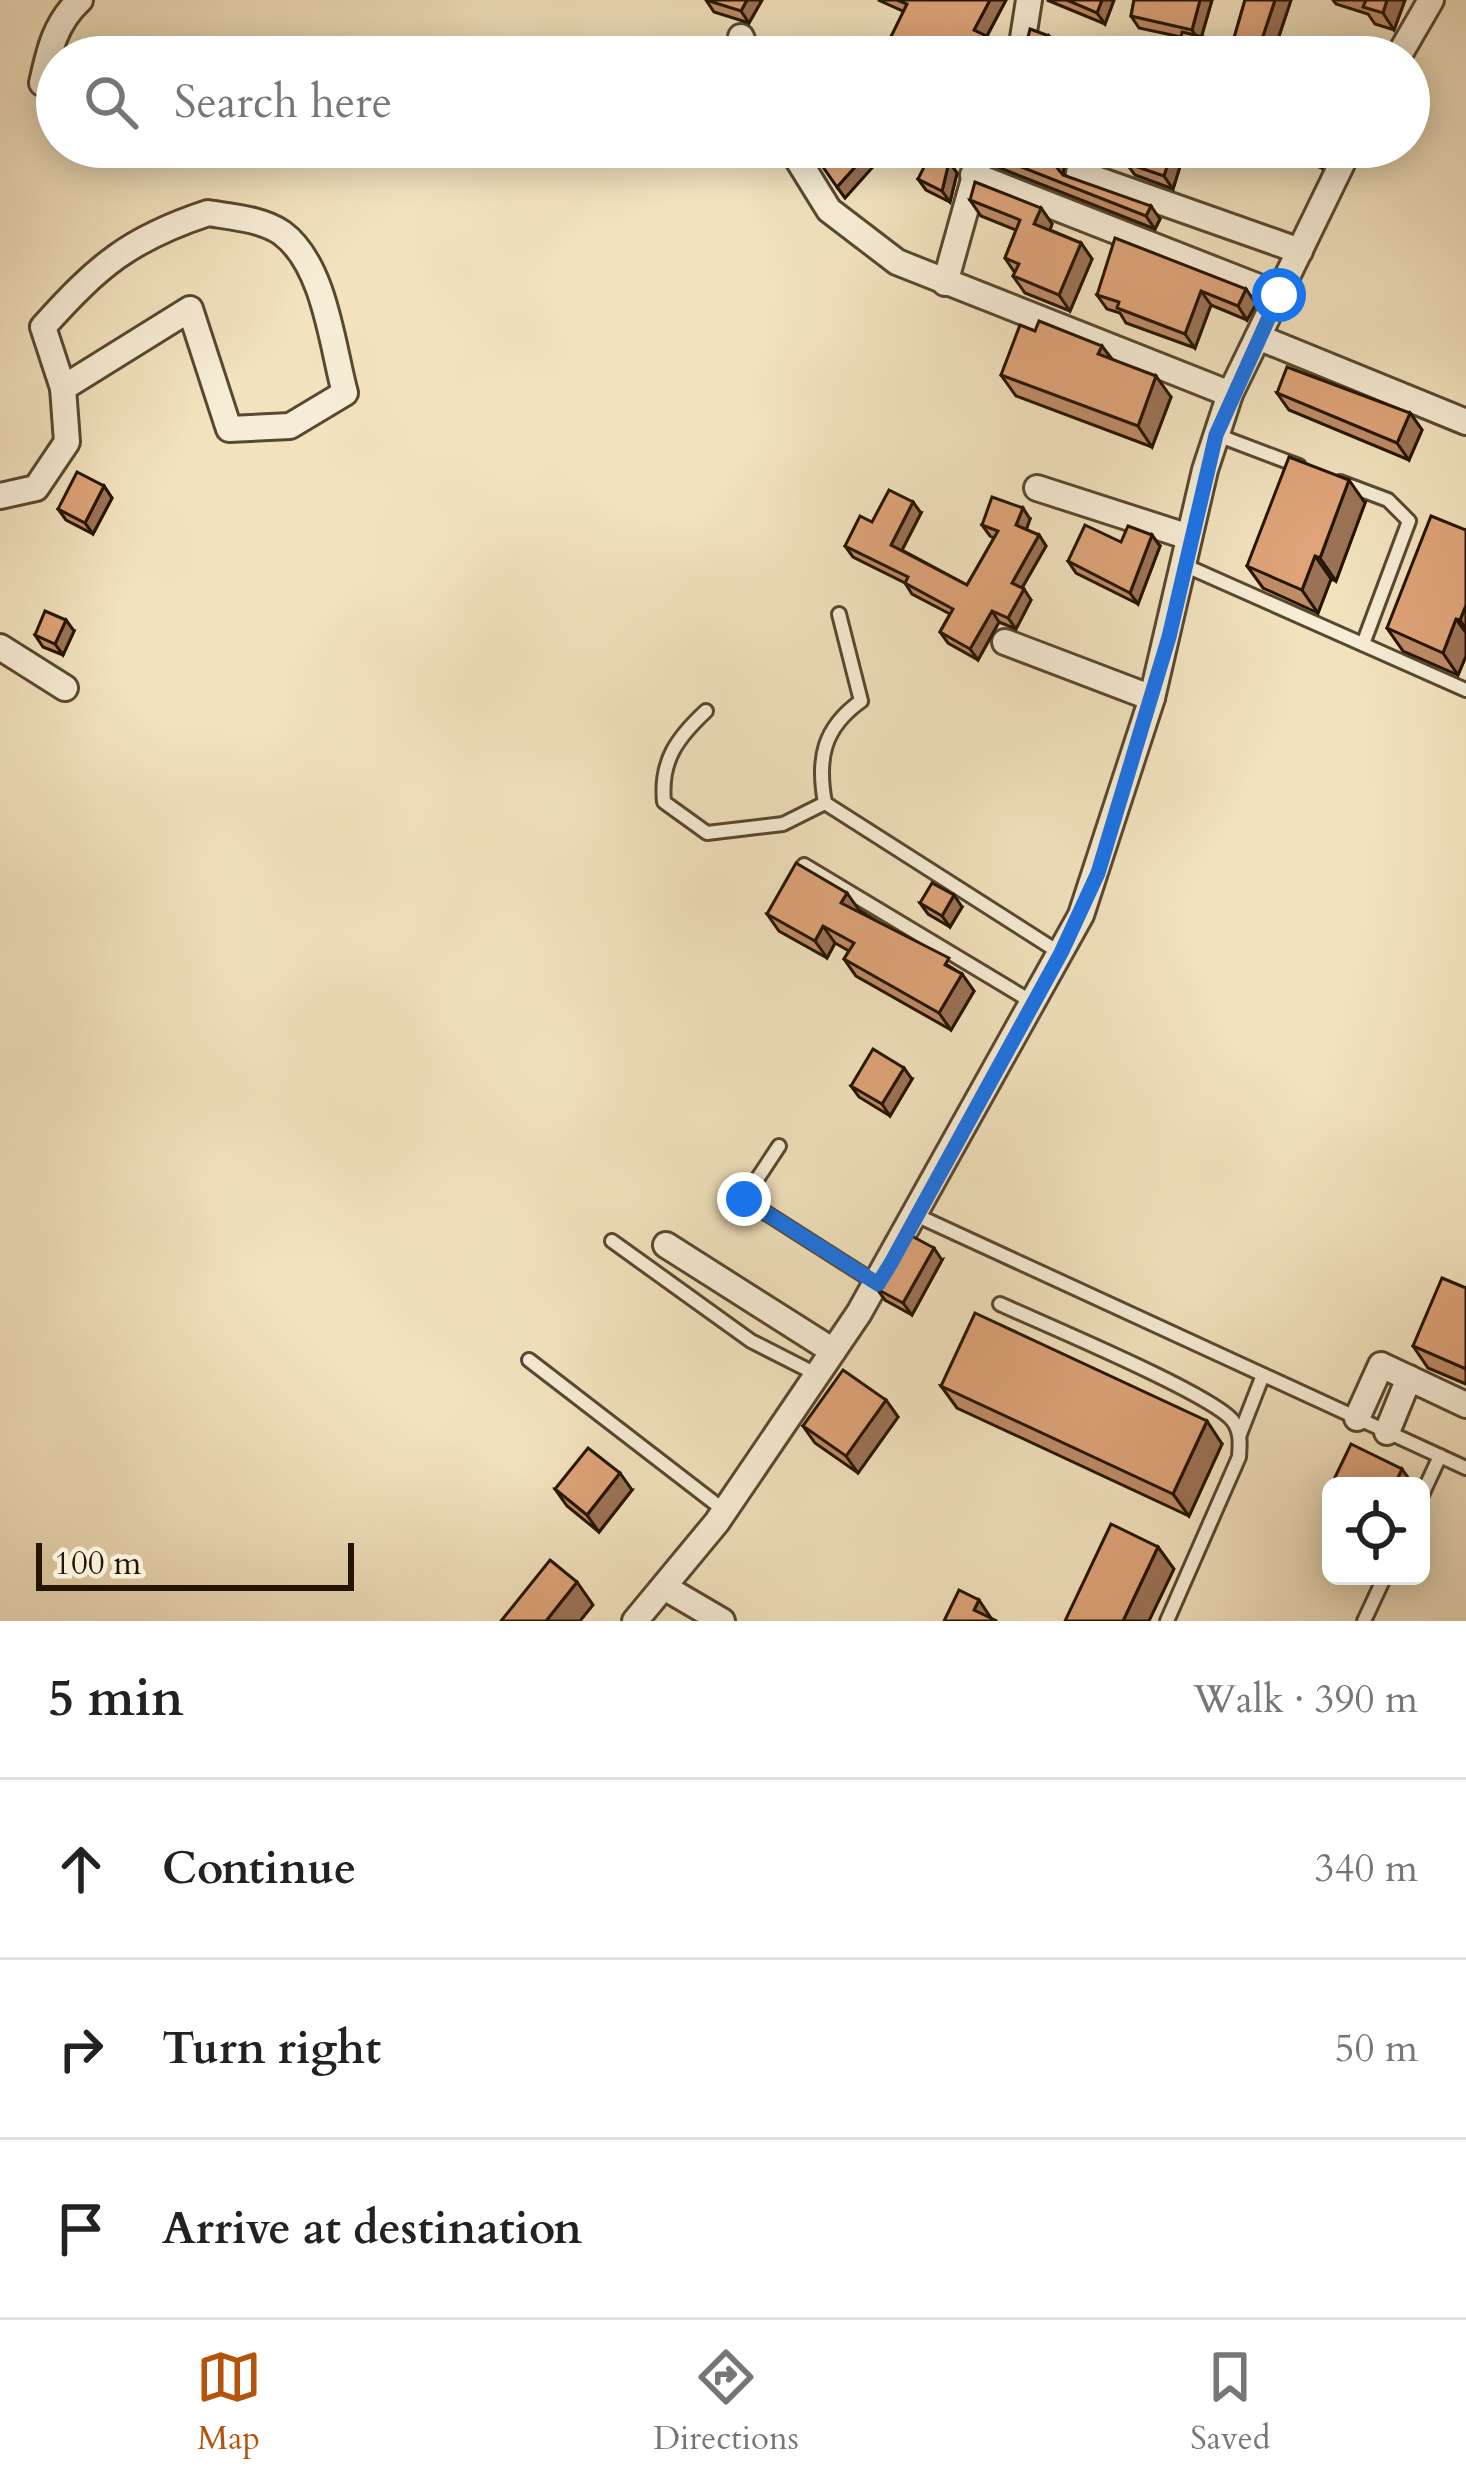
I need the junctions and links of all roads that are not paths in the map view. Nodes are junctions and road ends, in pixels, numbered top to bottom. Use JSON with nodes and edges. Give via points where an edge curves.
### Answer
{"nodes":[{"id":1,"x":80,"y":0,"type":"edge"},
{"id":2,"x":1029,"y":0,"type":"edge"},
{"id":3,"x":1431,"y":0,"type":"edge"},
{"id":4,"x":54,"y":36,"type":"edge"},
{"id":5,"x":1023,"y":36,"type":"edge"},
{"id":6,"x":1410,"y":36,"type":"edge"},
{"id":7,"x":801,"y":168,"type":"edge"},
{"id":8,"x":976,"y":168,"type":"edge"},
{"id":9,"x":1340,"y":168,"type":"edge"},
{"id":10,"x":1079,"y":172,"type":"dead end"},
{"id":11,"x":973,"y":175,"type":"junction"},
{"id":12,"x":1300,"y":250,"type":"junction"},
{"id":13,"x":945,"y":283,"type":"junction"},
{"id":14,"x":1279,"y":295,"type":"junction"},
{"id":15,"x":1258,"y":337,"type":"junction"},
{"id":16,"x":64,"y":388,"type":"junction"},
{"id":17,"x":1230,"y":394,"type":"junction"},
{"id":18,"x":1466,"y":422,"type":"edge"},
{"id":19,"x":1216,"y":435,"type":"junction"},
{"id":20,"x":1310,"y":470,"type":"edge"},
{"id":21,"x":1329,"y":478,"type":"edge"},
{"id":22,"x":1037,"y":488,"type":"dead end"},
{"id":23,"x":0,"y":496,"type":"edge"},
{"id":24,"x":1189,"y":537,"type":"junction"},
{"id":25,"x":1183,"y":565,"type":"junction"},
{"id":26,"x":838,"y":614,"type":"dead end"},
{"id":27,"x":1005,"y":642,"type":"dead end"},
{"id":28,"x":1363,"y":644,"type":"junction"},
{"id":29,"x":0,"y":647,"type":"edge"},
{"id":30,"x":65,"y":688,"type":"dead end"},
{"id":31,"x":1466,"y":690,"type":"edge"},
{"id":32,"x":1152,"y":698,"type":"junction"},
{"id":33,"x":706,"y":711,"type":"dead end"},
{"id":34,"x":825,"y":802,"type":"junction"},
{"id":35,"x":804,"y":865,"type":"edge"},
{"id":36,"x":1061,"y":953,"type":"junction"},
{"id":37,"x":1033,"y":1003,"type":"junction"},
{"id":38,"x":779,"y":1146,"type":"dead end"},
{"id":39,"x":918,"y":1216,"type":"junction"},
{"id":40,"x":612,"y":1241,"type":"dead end"},
{"id":41,"x":666,"y":1245,"type":"dead end"},
{"id":42,"x":878,"y":1284,"type":"junction"},
{"id":43,"x":1000,"y":1304,"type":"dead end"},
{"id":44,"x":833,"y":1352,"type":"junction"},
{"id":45,"x":529,"y":1360,"type":"dead end"},
{"id":46,"x":818,"y":1375,"type":"junction"},
{"id":47,"x":1263,"y":1375,"type":"junction"},
{"id":48,"x":1409,"y":1378,"type":"junction"},
{"id":49,"x":1466,"y":1405,"type":"edge"},
{"id":50,"x":1357,"y":1418,"type":"junction"},
{"id":51,"x":1387,"y":1432,"type":"junction"},
{"id":52,"x":1240,"y":1434,"type":"junction"},
{"id":53,"x":1440,"y":1456,"type":"junction"},
{"id":54,"x":1466,"y":1468,"type":"edge"},
{"id":55,"x":1430,"y":1478,"type":"edge"},
{"id":56,"x":725,"y":1510,"type":"junction"},
{"id":57,"x":1380,"y":1585,"type":"edge"},
{"id":58,"x":664,"y":1587,"type":"junction"},
{"id":59,"x":635,"y":1621,"type":"edge"},
{"id":60,"x":722,"y":1621,"type":"edge"},
{"id":61,"x":1167,"y":1621,"type":"edge"},
{"id":62,"x":1364,"y":1621,"type":"edge"}],
"edges":[{"from":1,"to":4,"type":"street"},
{"from":2,"to":5,"type":"street"},
{"from":3,"to":6,"type":"street"},
{"from":7,"to":13,"type":"street","via":[[849,229]]},
{"from":8,"to":11,"type":"street"},
{"from":9,"to":12,"type":"street"},
{"from":10,"to":12,"type":"street"},
{"from":11,"to":13,"type":"street"},
{"from":11,"to":14,"type":"street"},
{"from":12,"to":14,"type":"street"},
{"from":13,"to":17,"type":"street"},
{"from":14,"to":15,"type":"street"},
{"from":15,"to":17,"type":"street"},
{"from":15,"to":18,"type":"street"},
{"from":16,"to":16,"type":"street","via":[[43,327],[100,264],[151,232],[208,213],[282,233],[301,255],[345,393],[290,426],[229,429],[190,309]]},
{"from":16,"to":23,"type":"street","via":[[67,442],[36,488]]},
{"from":17,"to":19,"type":"street"},
{"from":19,"to":20,"type":"lane"},
{"from":19,"to":24,"type":"street"},
{"from":21,"to":28,"type":"lane","via":[[1388,500],[1409,521]]},
{"from":22,"to":24,"type":"street"},
{"from":24,"to":25,"type":"street"},
{"from":25,"to":28,"type":"lane"},
{"from":25,"to":32,"type":"street"},
{"from":26,"to":34,"type":"lane","via":[[861,701],[835,719],[818,766]]},
{"from":27,"to":32,"type":"street"},
{"from":28,"to":31,"type":"lane"},
{"from":29,"to":30,"type":"street"},
{"from":32,"to":36,"type":"street","via":[[1098,873]]},
{"from":33,"to":34,"type":"lane","via":[[677,737],[661,776],[664,802],[707,833],[783,824]]},
{"from":34,"to":36,"type":"lane"},
{"from":35,"to":37,"type":"lane"},
{"from":36,"to":37,"type":"street"},
{"from":37,"to":39,"type":"street"},
{"from":38,"to":42,"type":"lane","via":[[744,1199]]},
{"from":39,"to":42,"type":"street"},
{"from":39,"to":47,"type":"lane"},
{"from":40,"to":46,"type":"lane","via":[[751,1341]]},
{"from":41,"to":44,"type":"street"},
{"from":42,"to":44,"type":"street"},
{"from":43,"to":52,"type":"lane","via":[[1216,1408]]},
{"from":44,"to":46,"type":"street"},
{"from":45,"to":56,"type":"lane"},
{"from":46,"to":56,"type":"street"},
{"from":47,"to":50,"type":"lane"},
{"from":47,"to":52,"type":"lane"},
{"from":48,"to":49,"type":"street"},
{"from":48,"to":50,"type":"street","via":[[1381,1365]]},
{"from":48,"to":51,"type":"street"},
{"from":50,"to":51,"type":"lane"},
{"from":51,"to":53,"type":"lane"},
{"from":52,"to":61,"type":"lane","via":[[1239,1457]]},
{"from":53,"to":54,"type":"lane"},
{"from":53,"to":55,"type":"lane"},
{"from":56,"to":58,"type":"street"},
{"from":57,"to":62,"type":"lane"},
{"from":58,"to":59,"type":"street"},
{"from":58,"to":60,"type":"street"}]}
